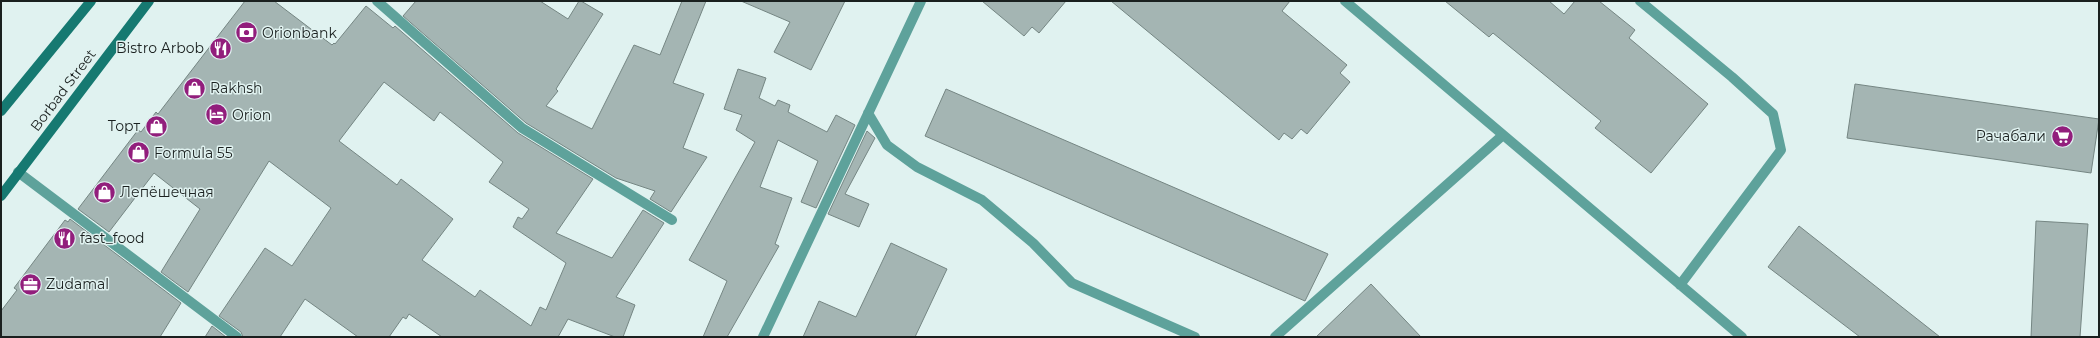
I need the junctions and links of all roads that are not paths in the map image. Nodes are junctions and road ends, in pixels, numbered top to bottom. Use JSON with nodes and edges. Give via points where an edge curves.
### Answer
{"nodes":[{"id":1,"x":91,"y":1,"type":"edge"},
{"id":2,"x":148,"y":1,"type":"edge"},
{"id":3,"x":377,"y":1,"type":"edge"},
{"id":4,"x":921,"y":1,"type":"edge"},
{"id":5,"x":1345,"y":1,"type":"edge"},
{"id":6,"x":1640,"y":1,"type":"edge"},
{"id":7,"x":1,"y":111,"type":"edge"},
{"id":8,"x":868,"y":113,"type":"junction"},
{"id":9,"x":1503,"y":135,"type":"junction"},
{"id":10,"x":18,"y":172,"type":"junction"},
{"id":11,"x":1,"y":196,"type":"edge"},
{"id":12,"x":672,"y":220,"type":"dead end"},
{"id":13,"x":1680,"y":285,"type":"junction"},
{"id":14,"x":237,"y":337,"type":"edge"},
{"id":15,"x":764,"y":337,"type":"edge"},
{"id":16,"x":1195,"y":337,"type":"edge"},
{"id":17,"x":1274,"y":337,"type":"edge"},
{"id":18,"x":1742,"y":337,"type":"edge"}],
"edges":[{"from":1,"to":7,"type":"main road"},
{"from":2,"to":10,"type":"main road","name":"Borbad Street"},
{"from":3,"to":12,"type":"street","via":[[522,128]]},
{"from":4,"to":8,"type":"street"},
{"from":5,"to":9,"type":"street"},
{"from":6,"to":13,"type":"street","via":[[1773,114],[1781,150]]},
{"from":8,"to":15,"type":"street"},
{"from":8,"to":16,"type":"street","via":[[887,145],[917,167],[982,200],[1033,243],[1072,283]]},
{"from":9,"to":13,"type":"street"},
{"from":9,"to":17,"type":"street"},
{"from":10,"to":11,"type":"main road","name":"Borbad Street"},
{"from":10,"to":14,"type":"street"},
{"from":13,"to":18,"type":"street"}]}
